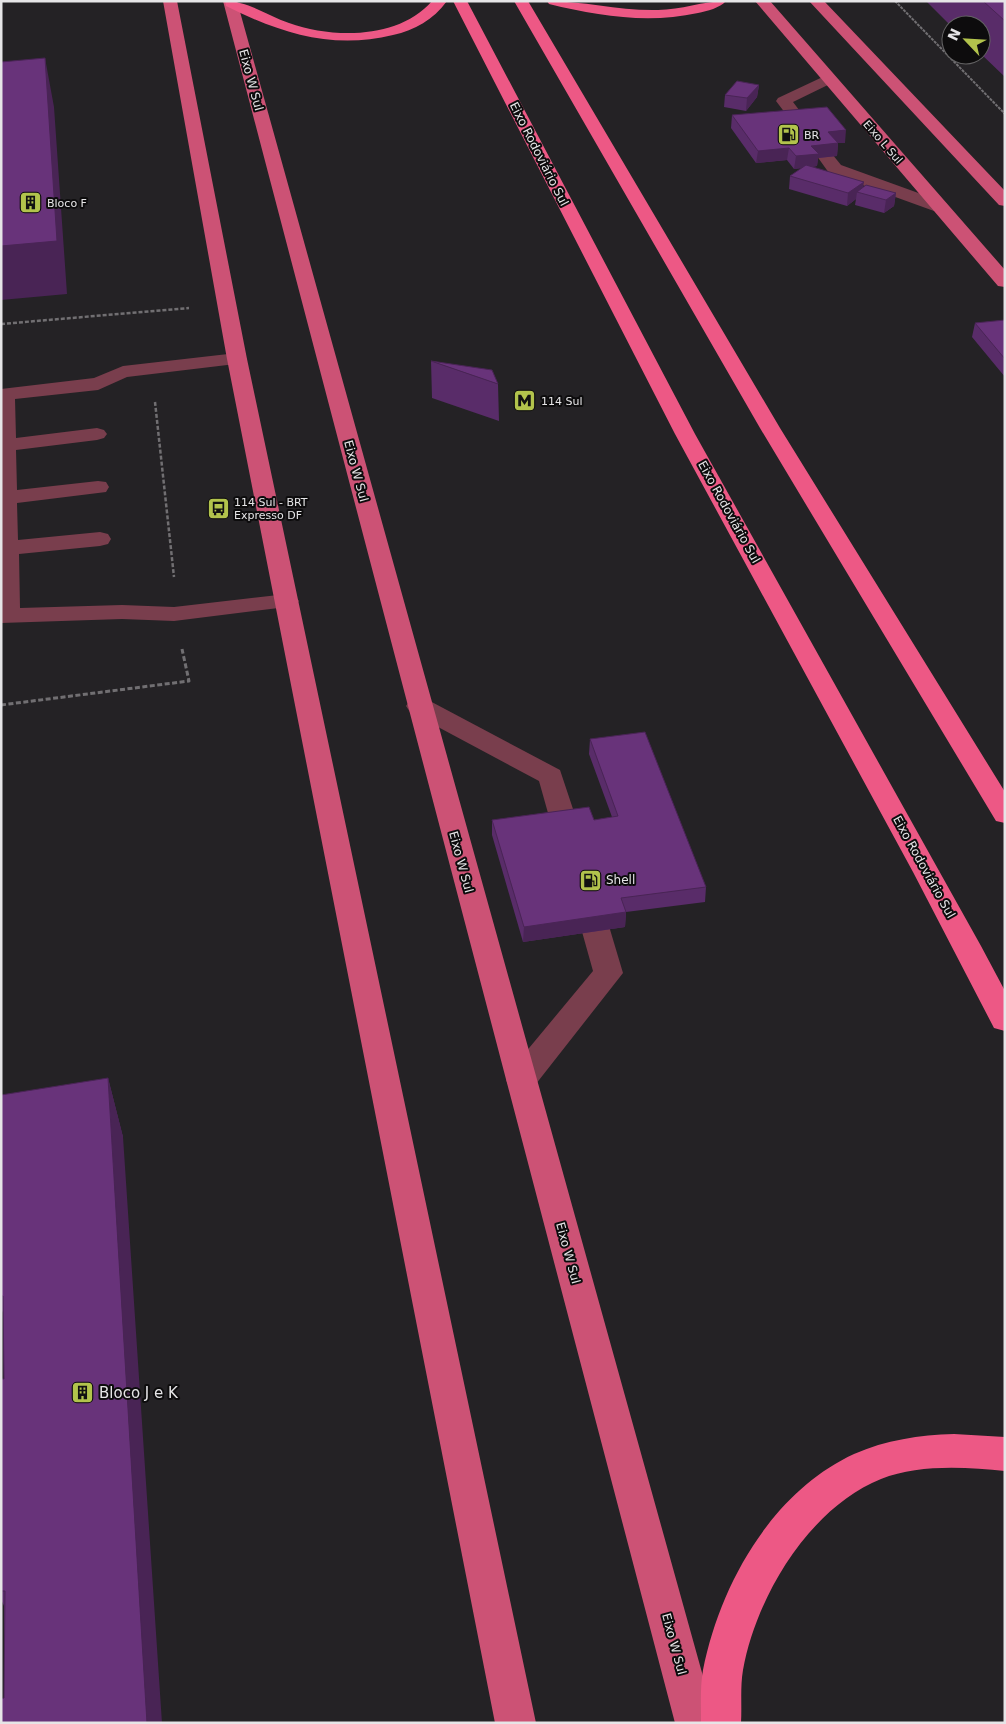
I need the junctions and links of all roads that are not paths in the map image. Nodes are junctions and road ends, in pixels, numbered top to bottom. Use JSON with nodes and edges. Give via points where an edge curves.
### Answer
{"nodes":[{"id":1,"x":170,"y":1,"type":"edge"},
{"id":2,"x":440,"y":1,"type":"edge"},
{"id":3,"x":460,"y":1,"type":"edge"},
{"id":4,"x":521,"y":1,"type":"edge"},
{"id":5,"x":554,"y":1,"type":"edge"},
{"id":6,"x":719,"y":1,"type":"edge"},
{"id":7,"x":762,"y":1,"type":"edge"},
{"id":8,"x":816,"y":1,"type":"edge"},
{"id":9,"x":231,"y":2,"type":"edge"},
{"id":10,"x":829,"y":79,"type":"junction"},
{"id":11,"x":801,"y":123,"type":"edge"},
{"id":12,"x":822,"y":152,"type":"edge"},
{"id":13,"x":1005,"y":201,"type":"edge"},
{"id":14,"x":940,"y":208,"type":"junction"},
{"id":15,"x":1005,"y":282,"type":"edge"},
{"id":16,"x":237,"y":359,"type":"junction"},
{"id":17,"x":3,"y":395,"type":"edge"},
{"id":18,"x":97,"y":434,"type":"dead end"},
{"id":19,"x":6,"y":445,"type":"junction"},
{"id":20,"x":98,"y":488,"type":"dead end"},
{"id":21,"x":5,"y":504,"type":"edge"},
{"id":22,"x":100,"y":539,"type":"dead end"},
{"id":23,"x":7,"y":548,"type":"junction"},
{"id":24,"x":287,"y":601,"type":"junction"},
{"id":25,"x":5,"y":616,"type":"edge"},
{"id":26,"x":419,"y":706,"type":"junction"},
{"id":27,"x":1005,"y":814,"type":"edge"},
{"id":28,"x":1005,"y":1020,"type":"edge"},
{"id":29,"x":521,"y":1080,"type":"junction"},
{"id":30,"x":1005,"y":1454,"type":"edge"},
{"id":31,"x":516,"y":1723,"type":"edge"},
{"id":32,"x":696,"y":1723,"type":"edge"},
{"id":33,"x":721,"y":1723,"type":"edge"}],
"edges":[{"from":1,"to":16,"type":"main road"},
{"from":2,"to":9,"type":"highway","via":[[435,9],[404,28],[379,34],[340,36],[308,34],[270,22]]},
{"from":3,"to":28,"type":"highway","name":"Eixo Rodoviário Sul","via":[[685,434]]},
{"from":4,"to":27,"type":"highway","via":[[770,428]]},
{"from":5,"to":6,"type":"highway","via":[[603,11],[666,14],[703,8]]},
{"from":7,"to":10,"type":"main road","name":"Eixo L Sul"},
{"from":8,"to":13,"type":"main road"},
{"from":9,"to":26,"type":"main road","name":"Eixo W Sul"},
{"from":10,"to":11,"type":"lane","via":[[784,101]]},
{"from":10,"to":14,"type":"main road","name":"Eixo L Sul"},
{"from":12,"to":14,"type":"lane","via":[[835,169]]},
{"from":14,"to":15,"type":"main road","name":"Eixo L Sul"},
{"from":16,"to":17,"type":"lane","via":[[123,372],[98,384]]},
{"from":16,"to":24,"type":"main road"},
{"from":17,"to":19,"type":"lane"},
{"from":18,"to":19,"type":"lane"},
{"from":19,"to":21,"type":"lane"},
{"from":20,"to":21,"type":"lane"},
{"from":21,"to":23,"type":"lane"},
{"from":22,"to":23,"type":"lane"},
{"from":23,"to":25,"type":"lane"},
{"from":24,"to":25,"type":"lane","via":[[174,614],[122,612]]},
{"from":24,"to":31,"type":"main road"},
{"from":26,"to":29,"type":"main road","name":"Eixo W Sul"},
{"from":26,"to":29,"type":"lane","via":[[550,776],[608,973]]},
{"from":29,"to":32,"type":"main road","name":"Eixo W Sul"},
{"from":30,"to":33,"type":"highway","via":[[978,1450],[911,1455],[867,1466],[831,1488],[781,1537],[742,1601],[722,1670]]}]}
